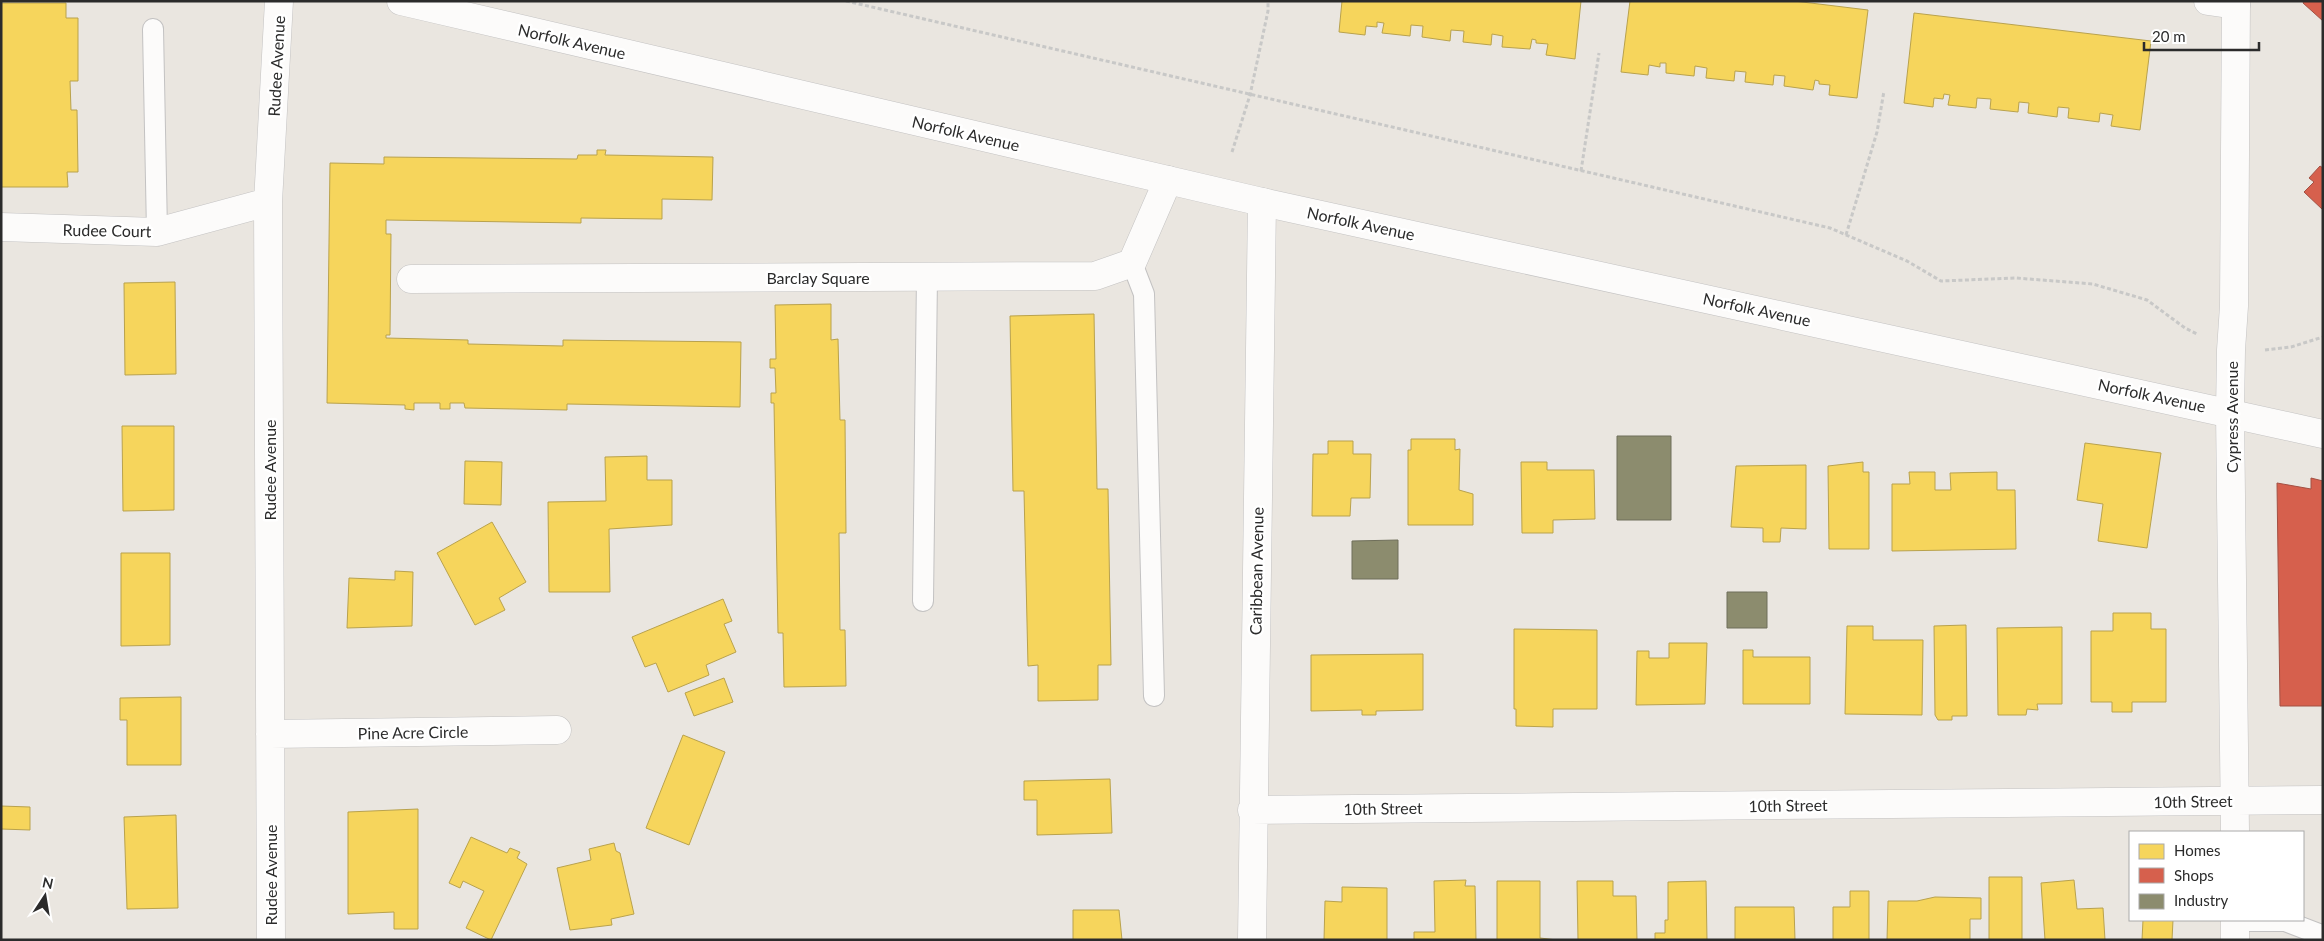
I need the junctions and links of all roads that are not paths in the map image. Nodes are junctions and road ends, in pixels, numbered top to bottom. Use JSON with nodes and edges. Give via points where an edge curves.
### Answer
{"nodes":[{"id":1,"x":279,"y":1,"type":"edge"},
{"id":2,"x":401,"y":1,"type":"edge"},
{"id":3,"x":2208,"y":1,"type":"edge"},
{"id":4,"x":2236,"y":3,"type":"edge"},
{"id":5,"x":153,"y":29,"type":"dead end"},
{"id":6,"x":1168,"y":180,"type":"junction"},
{"id":7,"x":268,"y":202,"type":"junction"},
{"id":8,"x":1262,"y":202,"type":"junction"},
{"id":9,"x":1,"y":227,"type":"edge"},
{"id":10,"x":157,"y":232,"type":"junction"},
{"id":11,"x":1132,"y":263,"type":"junction"},
{"id":12,"x":927,"y":276,"type":"junction"},
{"id":13,"x":411,"y":279,"type":"dead end"},
{"id":14,"x":2230,"y":412,"type":"junction"},
{"id":15,"x":2323,"y":434,"type":"edge"},
{"id":16,"x":923,"y":601,"type":"dead end"},
{"id":17,"x":1154,"y":696,"type":"dead end"},
{"id":18,"x":556,"y":730,"type":"dead end"},
{"id":19,"x":270,"y":734,"type":"junction"},
{"id":20,"x":2323,"y":800,"type":"edge"},
{"id":21,"x":2236,"y":801,"type":"junction"},
{"id":22,"x":1252,"y":810,"type":"junction"},
{"id":23,"x":2235,"y":831,"type":"edge"},
{"id":24,"x":2235,"y":927,"type":"edge"},
{"id":25,"x":271,"y":940,"type":"edge"},
{"id":26,"x":1252,"y":940,"type":"edge"},
{"id":27,"x":2319,"y":940,"type":"edge"}],
"edges":[{"from":1,"to":7,"type":"street","name":"Rudee Avenue"},
{"from":2,"to":6,"type":"street","name":"Norfolk Avenue"},
{"from":3,"to":4,"type":"street"},
{"from":4,"to":14,"type":"street","name":"Cypress Avenue"},
{"from":5,"to":10,"type":"lane"},
{"from":6,"to":8,"type":"street","name":"Norfolk Avenue"},
{"from":6,"to":11,"type":"street"},
{"from":7,"to":10,"type":"street","name":"Rudee Court"},
{"from":7,"to":19,"type":"street","name":"Rudee Avenue"},
{"from":8,"to":14,"type":"street","name":"Norfolk Avenue"},
{"from":8,"to":22,"type":"street","name":"Caribbean Avenue"},
{"from":9,"to":10,"type":"street","name":"Rudee Court"},
{"from":11,"to":12,"type":"street","name":"Barclay Square","via":[[1095,276]]},
{"from":11,"to":17,"type":"lane","via":[[1144,294]]},
{"from":12,"to":13,"type":"street","name":"Barclay Square"},
{"from":12,"to":16,"type":"lane"},
{"from":14,"to":15,"type":"street","name":"Norfolk Avenue"},
{"from":14,"to":21,"type":"street","name":"Cypress Avenue"},
{"from":18,"to":19,"type":"street","name":"Pine Acre Circle"},
{"from":19,"to":25,"type":"street","name":"Rudee Avenue"},
{"from":20,"to":21,"type":"street","name":"10th Street"},
{"from":21,"to":22,"type":"street","name":"10th Street"},
{"from":21,"to":23,"type":"street","name":"Cypress Avenue"},
{"from":22,"to":26,"type":"street","name":"Caribbean Avenue"},
{"from":24,"to":27,"type":"lane","via":[[2285,921],[2320,934]]}]}
